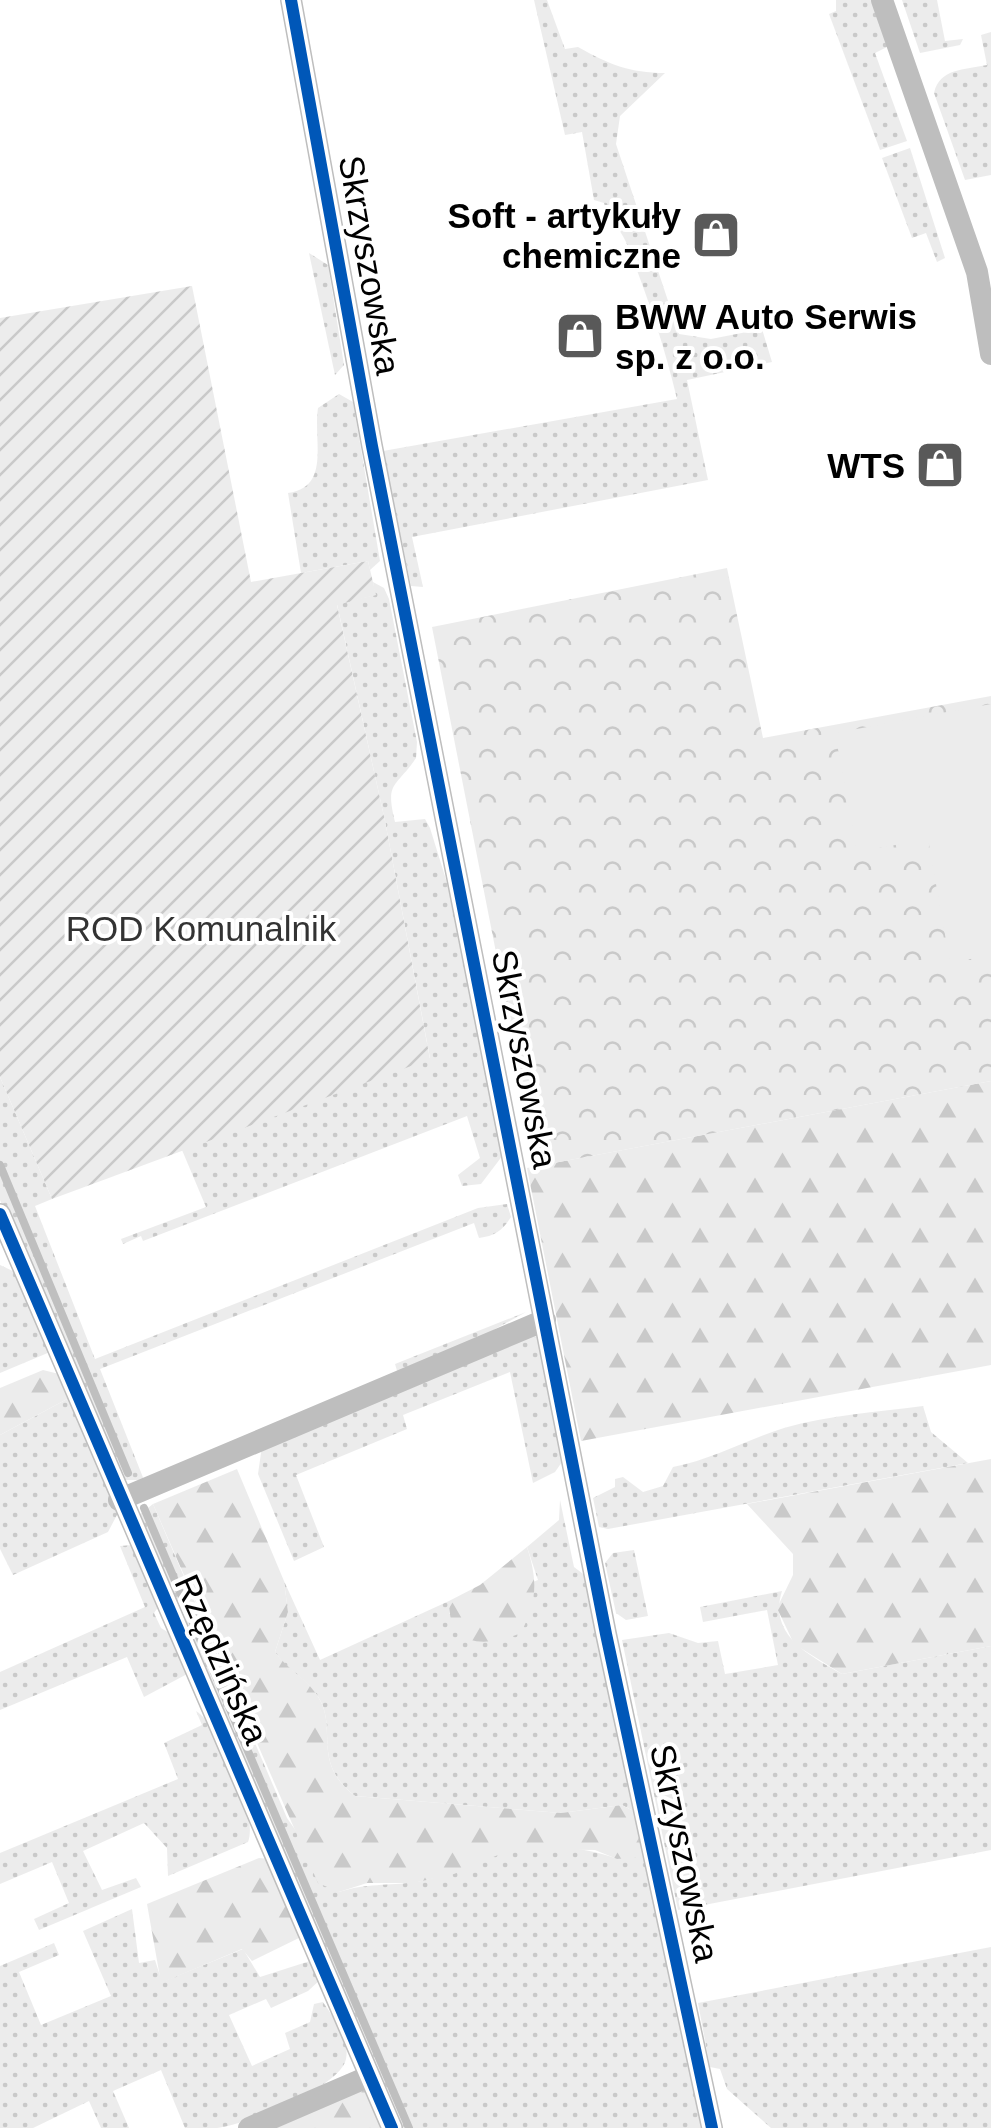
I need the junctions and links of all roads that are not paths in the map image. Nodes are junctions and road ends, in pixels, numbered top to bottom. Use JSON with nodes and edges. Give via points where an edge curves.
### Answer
{"nodes":[{"id":1,"x":290,"y":0,"type":"edge"},
{"id":2,"x":882,"y":0,"type":"edge"},
{"id":3,"x":991,"y":354,"type":"edge"},
{"id":4,"x":0,"y":1214,"type":"edge"},
{"id":5,"x":545,"y":1320,"type":"junction"},
{"id":6,"x":119,"y":1500,"type":"junction"},
{"id":7,"x":370,"y":2076,"type":"junction"},
{"id":8,"x":250,"y":2128,"type":"edge"},
{"id":9,"x":392,"y":2128,"type":"edge"},
{"id":10,"x":712,"y":2128,"type":"edge"}],
"edges":[{"from":1,"to":5,"type":"street","name":"Skrzyszowska"},
{"from":2,"to":3,"type":"street","via":[[977,272]]},
{"from":4,"to":6,"type":"street","name":"Rzędzińska"},
{"from":5,"to":6,"type":"street"},
{"from":5,"to":10,"type":"street","name":"Skrzyszowska"},
{"from":6,"to":7,"type":"street","name":"Rzędzińska"},
{"from":7,"to":8,"type":"street"},
{"from":7,"to":9,"type":"street","name":"Rzędzińska"}]}
